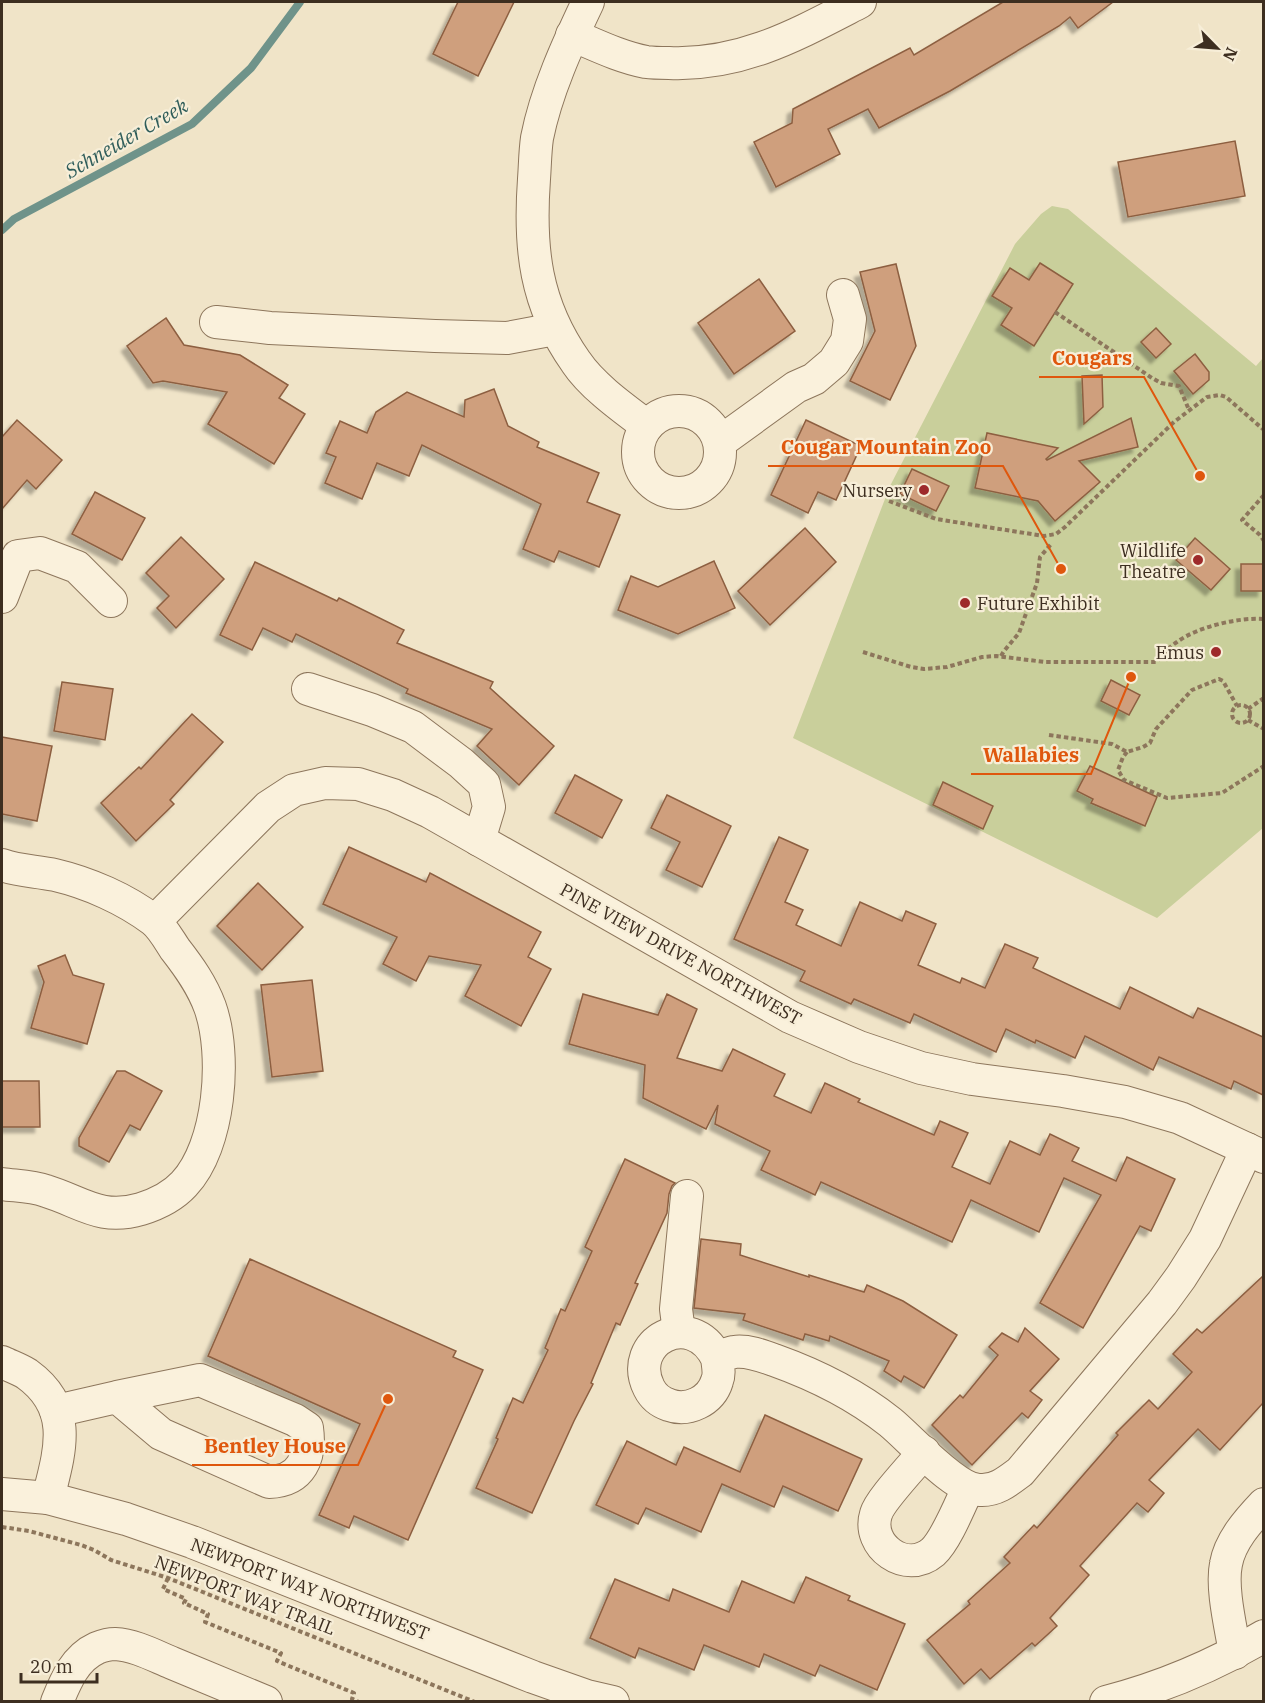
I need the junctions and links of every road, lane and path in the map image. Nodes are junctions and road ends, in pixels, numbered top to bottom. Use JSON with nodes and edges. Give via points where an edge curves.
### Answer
{"nodes":[{"id":1,"x":588,"y":2,"type":"edge"},
{"id":2,"x":860,"y":2,"type":"edge"},
{"id":3,"x":572,"y":35,"type":"junction"},
{"id":4,"x":843,"y":295,"type":"dead end"},
{"id":5,"x":1055,"y":312,"type":"dead end"},
{"id":6,"x":216,"y":322,"type":"dead end"},
{"id":7,"x":555,"y":329,"type":"junction"},
{"id":8,"x":1189,"y":410,"type":"junction"},
{"id":9,"x":646,"y":426,"type":"junction"},
{"id":10,"x":1263,"y":430,"type":"edge"},
{"id":11,"x":720,"y":442,"type":"junction"},
{"id":12,"x":1263,"y":495,"type":"edge"},
{"id":13,"x":889,"y":501,"type":"dead end"},
{"id":14,"x":1263,"y":541,"type":"edge"},
{"id":15,"x":1052,"y":543,"type":"dead end"},
{"id":16,"x":2,"y":597,"type":"edge"},
{"id":17,"x":111,"y":601,"type":"dead end"},
{"id":18,"x":1263,"y":619,"type":"edge"},
{"id":19,"x":863,"y":652,"type":"dead end"},
{"id":20,"x":1001,"y":657,"type":"junction"},
{"id":21,"x":308,"y":689,"type":"dead end"},
{"id":22,"x":1263,"y":698,"type":"edge"},
{"id":23,"x":1237,"y":706,"type":"junction"},
{"id":24,"x":1248,"y":708,"type":"junction"},
{"id":25,"x":1248,"y":720,"type":"junction"},
{"id":26,"x":1263,"y":729,"type":"edge"},
{"id":27,"x":1049,"y":735,"type":"dead end"},
{"id":28,"x":1127,"y":752,"type":"junction"},
{"id":29,"x":1263,"y":765,"type":"edge"},
{"id":30,"x":478,"y":840,"type":"junction"},
{"id":31,"x":2,"y":865,"type":"edge"},
{"id":32,"x":155,"y":921,"type":"junction"},
{"id":33,"x":1255,"y":1153,"type":"edge"},
{"id":34,"x":2,"y":1184,"type":"edge"},
{"id":35,"x":687,"y":1196,"type":"dead end"},
{"id":36,"x":679,"y":1332,"type":"junction"},
{"id":37,"x":717,"y":1358,"type":"junction"},
{"id":38,"x":2,"y":1362,"type":"edge"},
{"id":39,"x":117,"y":1397,"type":"junction"},
{"id":40,"x":56,"y":1411,"type":"junction"},
{"id":41,"x":924,"y":1452,"type":"junction"},
{"id":42,"x":968,"y":1488,"type":"junction"},
{"id":43,"x":2,"y":1494,"type":"edge"},
{"id":44,"x":48,"y":1498,"type":"junction"},
{"id":45,"x":1263,"y":1504,"type":"edge"},
{"id":46,"x":2,"y":1527,"type":"edge"},
{"id":47,"x":168,"y":1578,"type":"junction"},
{"id":48,"x":1263,"y":1636,"type":"edge"},
{"id":49,"x":1235,"y":1653,"type":"junction"},
{"id":50,"x":57,"y":1701,"type":"edge"},
{"id":51,"x":266,"y":1701,"type":"edge"},
{"id":52,"x":359,"y":1701,"type":"edge"},
{"id":53,"x":475,"y":1701,"type":"edge"},
{"id":54,"x":613,"y":1701,"type":"edge"},
{"id":55,"x":1106,"y":1701,"type":"edge"}],
"edges":[{"from":1,"to":3,"type":"street"},
{"from":2,"to":3,"type":"street","via":[[757,51],[685,64],[618,55]]},
{"from":3,"to":7,"type":"street","via":[[537,140],[533,188],[532,232],[538,276],[544,305]]},
{"from":4,"to":11,"type":"street","via":[[850,319],[847,341],[834,362]]},
{"from":5,"to":8,"type":"path","via":[[1152,378],[1179,386]]},
{"from":6,"to":7,"type":"street","via":[[270,328],[507,338]]},
{"from":7,"to":9,"type":"street","via":[[577,364]]},
{"from":8,"to":10,"type":"path","via":[[1207,397],[1220,395]]},
{"from":8,"to":13,"type":"path","via":[[1056,534],[1044,537],[936,519]]},
{"from":9,"to":11,"type":"street","via":[[668,412],[681,410],[705,420]]},
{"from":9,"to":11,"type":"street","via":[[640,438],[639,464],[644,476],[665,492],[690,493],[712,478],[721,454]]},
{"from":12,"to":14,"type":"path","via":[[1242,520]]},
{"from":15,"to":20,"type":"path","via":[[1040,557],[1038,583],[1019,633]]},
{"from":16,"to":17,"type":"street","via":[[18,555],[40,553],[77,567]]},
{"from":18,"to":20,"type":"path","via":[[1215,625],[1196,632],[1177,642],[1156,662],[1045,662]]},
{"from":19,"to":20,"type":"path","via":[[924,669]]},
{"from":21,"to":30,"type":"street","via":[[413,727],[461,763],[484,784],[489,807]]},
{"from":22,"to":24,"type":"path"},
{"from":23,"to":24,"type":"path"},
{"from":23,"to":25,"type":"path","via":[[1232,712],[1235,721]]},
{"from":23,"to":28,"type":"path","via":[[1219,678],[1192,690],[1156,729],[1150,743]]},
{"from":24,"to":25,"type":"path"},
{"from":25,"to":26,"type":"path"},
{"from":27,"to":28,"type":"path","via":[[1112,744]]},
{"from":28,"to":29,"type":"path","via":[[1118,770],[1124,780],[1163,798],[1222,793]]},
{"from":30,"to":32,"type":"street","name":"PINE VIEW DRIVE NORTHWEST","via":[[412,803],[358,784],[325,783],[294,790],[268,807]]},
{"from":30,"to":33,"type":"street","name":"PINE VIEW DRIVE NORTHWEST","via":[[790,1017],[859,1047],[921,1068],[972,1079],[1125,1102],[1180,1118]]},
{"from":31,"to":32,"type":"street","via":[[88,885]]},
{"from":32,"to":34,"type":"street","via":[[199,983],[211,1008],[217,1040],[219,1080],[213,1129],[198,1164],[184,1184],[167,1198],[122,1213],[93,1210],[45,1190]]},
{"from":33,"to":42,"type":"street","via":[[1162,1304],[1020,1472],[994,1489]]},
{"from":35,"to":36,"type":"street","via":[[676,1309]]},
{"from":36,"to":37,"type":"street","via":[[704,1339]]},
{"from":36,"to":37,"type":"street","via":[[659,1340],[646,1359],[646,1382],[659,1401],[682,1408],[704,1400],[717,1381]]},
{"from":37,"to":41,"type":"street","via":[[735,1351],[759,1354],[802,1370],[863,1403]]},
{"from":38,"to":40,"type":"street","via":[[26,1373],[44,1389]]},
{"from":39,"to":39,"type":"street","via":[[161,1434],[269,1482],[280,1482],[303,1465],[309,1445],[307,1428],[200,1380]]},
{"from":39,"to":40,"type":"street"},
{"from":40,"to":44,"type":"street","via":[[60,1427],[58,1455]]},
{"from":41,"to":42,"type":"street"},
{"from":41,"to":42,"type":"street","via":[[876,1512],[876,1535],[889,1553],[910,1560],[932,1553],[940,1545]]},
{"from":43,"to":44,"type":"street","name":"NEWPORT WAY NORTHWEST"},
{"from":44,"to":54,"type":"street","name":"NEWPORT WAY NORTHWEST","via":[[192,1542],[533,1677]]},
{"from":45,"to":49,"type":"street","via":[[1236,1538],[1226,1563],[1225,1586]]},
{"from":46,"to":47,"type":"path","name":"NEWPORT WAY TRAIL","via":[[81,1545],[111,1560]]},
{"from":47,"to":52,"type":"path","via":[[163,1589],[208,1614],[205,1622],[281,1653],[277,1661],[354,1693],[351,1699]]},
{"from":47,"to":53,"type":"path","name":"NEWPORT WAY TRAIL"},
{"from":48,"to":49,"type":"street"},
{"from":49,"to":55,"type":"street"},
{"from":50,"to":51,"type":"street","via":[[75,1665],[99,1647],[114,1644],[152,1655]]}]}
